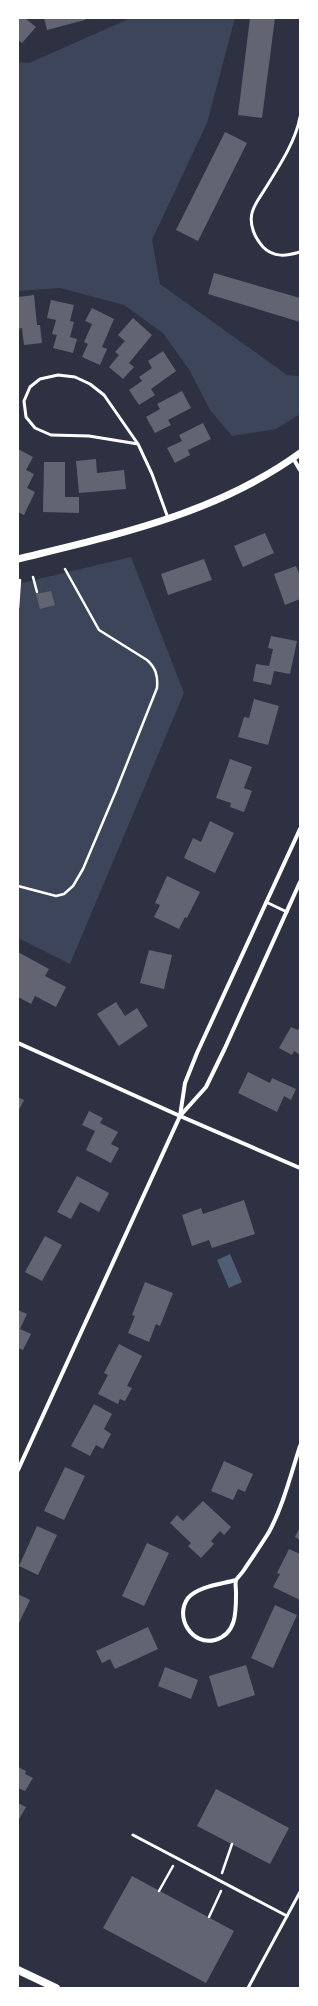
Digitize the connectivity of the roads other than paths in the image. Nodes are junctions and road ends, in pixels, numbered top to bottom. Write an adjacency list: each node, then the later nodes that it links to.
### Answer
1 (300, 116): 2 (lane)
2 (300, 252)
3 (138, 444): 3 (lane); 7 (lane)
4 (300, 453): 5 (street)
5 (293, 458): 6 (street); 7 (street)
6 (300, 470)
7 (169, 520): 8 (street)
8 (18, 559)
9 (300, 829): 11 (street)
10 (300, 882): 12 (street)
11 (266, 902): 12 (lane); 14 (street)
12 (287, 912): 14 (street)
13 (18, 1042): 14 (street)
14 (180, 1116): 15 (street); 17 (street)
15 (300, 1168)
16 (300, 1446): 18 (street)
17 (18, 1470)
18 (236, 1580): 18 (street)
19 (133, 1835): 21 (lane)
20 (300, 1892): 21 (lane)
21 (287, 1916): 24 (lane)
22 (18, 1970): 23 (main road)
23 (56, 1988)
24 (248, 1988)

